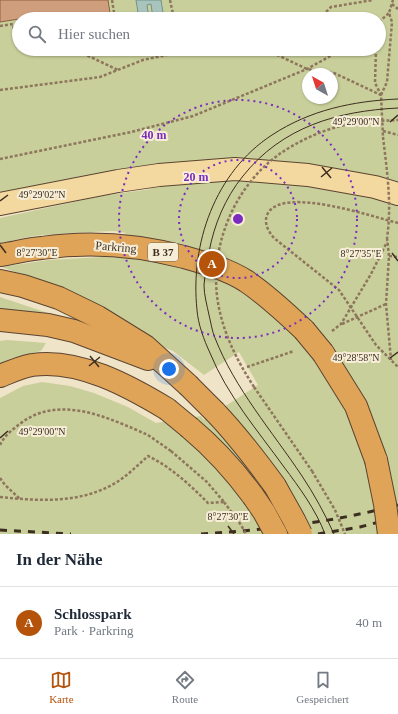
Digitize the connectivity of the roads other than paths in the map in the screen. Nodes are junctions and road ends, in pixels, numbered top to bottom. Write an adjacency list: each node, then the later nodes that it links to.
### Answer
1 (398, 194): 2 (main road)
2 (0, 204)
3 (0, 255): 10 (highway, Parkring / B 37, bridge)
4 (0, 281): 7 (highway)
5 (0, 320): 7 (highway)
6 (0, 376): 8 (highway, bridge)
7 (180, 378): 9 (highway, bridge)
8 (276, 534)
9 (301, 534)
10 (389, 534)

